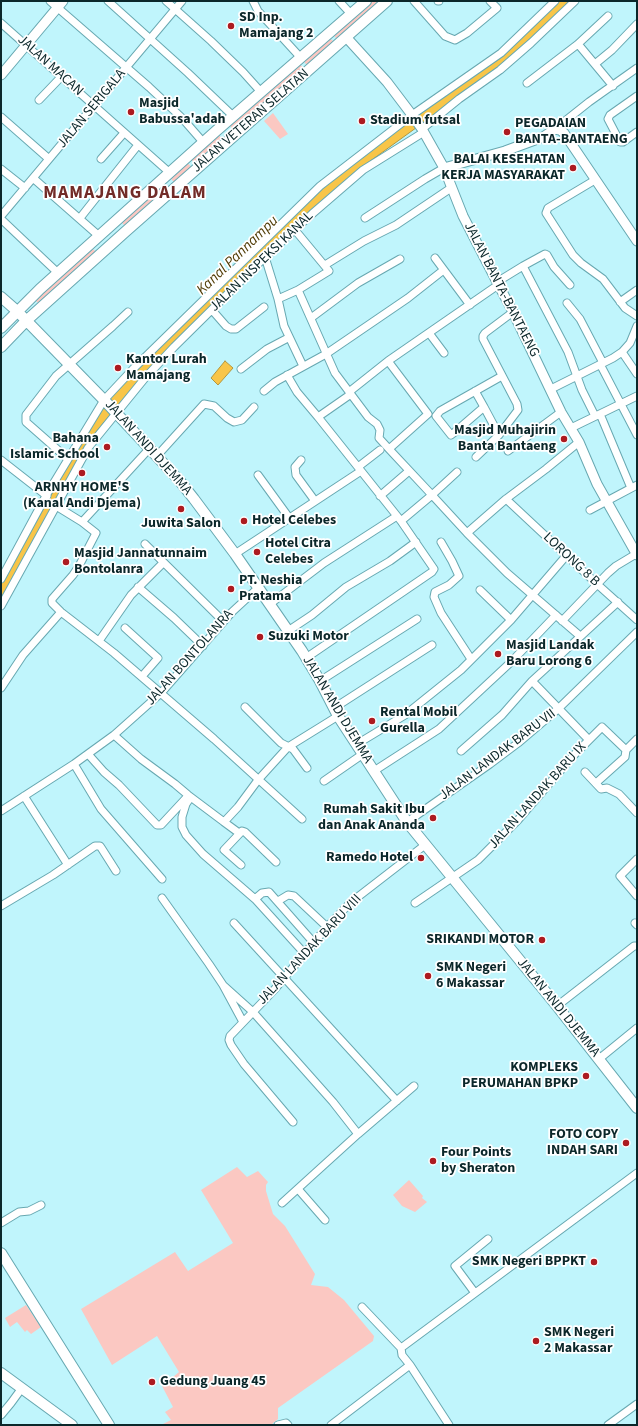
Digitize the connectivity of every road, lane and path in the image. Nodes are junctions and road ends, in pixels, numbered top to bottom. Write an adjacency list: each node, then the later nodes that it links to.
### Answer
1 (50, 1): 13 (street)
2 (108, 1): 20 (street)
3 (166, 1): 14 (street)
4 (182, 1): 14 (street, JALAN SERIGALA)
5 (253, 1): 23 (street)
6 (339, 1): 15 (street)
7 (366, 1): 15 (main road, JALAN VETERAN SELATAN)
8 (387, 1): 19 (main road, JALAN VETERAN SELATAN)
9 (414, 1): 10 (street)
10 (490, 1)
11 (555, 1): 36 (street)
12 (575, 1): 39 (street, JALAN INSPEKSI KANAL)
13 (60, 4): 22 (street); 25 (street)
14 (176, 8): 20 (street, JALAN SERIGALA); 31 (street)
15 (351, 14): 23 (main road, JALAN VETERAN SELATAN)
16 (608, 16): 21 (street)
17 (637, 24): 24 (street)
18 (2, 26): 22 (street, JALAN MACAN)
19 (346, 37): 36 (street, JALAN BANTA-BANTAENG); 43 (main road, JALAN VETERAN SELATAN)
20 (151, 38): 25 (street, JALAN SERIGALA); 35 (street)
21 (578, 44): 24 (street); 29 (street)
22 (27, 45): 27 (street); 28 (street, JALAN MACAN)
23 (301, 58): 31 (main road, JALAN VETERAN SELATAN)
24 (595, 64): 30 (street)
25 (126, 68): 34 (street, JALAN SERIGALA); 44 (street)
26 (637, 68): 30 (street)
27 (1, 75)
28 (62, 76): 33 (street); 34 (street, JALAN MACAN)
29 (528, 82)
30 (613, 86): 40 (street)
31 (260, 92): 35 (main road, JALAN VETERAN SELATAN)
32 (637, 96): 41 (street)
33 (40, 100)
34 (94, 106): 42 (street, JALAN MACAN); 46 (street, JALAN SERIGALA)
35 (233, 116): 38 (main road, JALAN VETERAN SELATAN)
36 (412, 116): 39 (street, JALAN BANTA-BANTAENG); 109 (street)
37 (1, 117): 46 (street)
38 (221, 127): 43 (main road); 44 (main road, JALAN VETERAN SELATAN)
39 (422, 129): 48 (street, JALAN BANTA-BANTAENG); 59 (street, JALAN INSPEKSI KANAL)
40 (556, 129): 48 (street); 52 (street)
41 (637, 132)
42 (124, 133): 45 (street, JALAN MACAN); 47 (street)
43 (231, 138): 60 (main road, JALAN VETERAN SELATAN)
44 (203, 142): 50 (main road, JALAN VETERAN SELATAN)
45 (138, 145): 50 (street, JALAN MACAN); 56 (street)
46 (49, 159): 51 (street, JALAN SERIGALA)
47 (101, 159)
48 (444, 168): 54 (street, JALAN BANTA-BANTAENG); 57 (street)
49 (1, 169): 53 (street)
50 (170, 173): 58 (main road, JALAN VETERAN SELATAN)
51 (33, 178): 53 (street, JALAN SERIGALA); 56 (street)
52 (595, 180): 62 (street); 76 (street)
53 (25, 188): 55 (street, JALAN SERIGALA)
54 (452, 188): 66 (street); 70 (street, JALAN BANTA-BANTAENG)
55 (1, 218): 69 (street)
56 (80, 218): 61 (street)
57 (365, 218)
58 (116, 221): 60 (main road); 61 (main road, JALAN VETERAN SELATAN)
59 (294, 230): 63 (street, JALAN INSPEKSI KANAL); 66 (street)
60 (125, 232): 86 (main road, JALAN VETERAN SELATAN)
61 (99, 236): 69 (main road, JALAN VETERAN SELATAN)
62 (637, 241)
63 (265, 257): 75 (street); 80 (street, JALAN INSPEKSI KANAL)
64 (435, 258): 68 (street)
65 (400, 259): 85 (street)
66 (325, 265): 72 (street)
67 (523, 266): 70 (street); 71 (street); 101 (street)
68 (442, 271): 78 (street); 94 (street)
69 (58, 273): 81 (main road, JALAN VETERAN SELATAN)
70 (498, 284): 78 (street); 83 (street, JALAN BANTA-BANTAENG)
71 (570, 285)
72 (298, 290): 75 (street); 85 (street)
73 (637, 290): 76 (street)
74 (1, 297): 81 (main road)
75 (278, 299): 90 (street)
76 (620, 302): 84 (street)
77 (567, 303): 96 (street)
78 (470, 304): 89 (street)
79 (264, 307): 80 (street)
80 (212, 310): 113 (street, JALAN INSPEKSI KANAL)
81 (17, 311): 86 (main road); 88 (main road, JALAN VETERAN SELATAN)
82 (128, 312): 97 (street)
83 (513, 312): 103 (street); 104 (street, JALAN BANTA-BANTAENG)
84 (637, 316)
85 (311, 318): 94 (street)
86 (26, 321): 91 (main road, JALAN VETERAN SELATAN); 97 (main road, JALAN ANDI DJEMMA)
87 (637, 326): 92 (street)
88 (1, 328)
89 (429, 333): 93 (street); 95 (street)
90 (288, 338): 98 (street); 99 (street)
91 (1, 347)
92 (622, 352): 96 (street); 100 (street)
93 (444, 353)
94 (326, 354): 98 (street); 107 (street)
95 (388, 361): 107 (street); 122 (street)
96 (602, 363): 101 (street); 110 (street)
97 (69, 365): 109 (main road, JALAN ANDI DJEMMA); 127 (street)
98 (303, 366): 102 (street)
99 (241, 368)
100 (637, 374)
101 (577, 375): 104 (street); 115 (street)
102 (286, 376): 106 (street); 116 (street)
103 (502, 376): 105 (street); 118 (street)
104 (551, 389): 114 (street, JALAN BANTA-BANTAENG)
105 (475, 391): 112 (street); 112 (street)
106 (264, 392)
107 (350, 393): 116 (street); 122 (street)
108 (637, 396): 110 (street)
109 (105, 401): 113 (main road, JALAN ANDI DJEMMA); 127 (street)
110 (620, 404): 115 (street); 119 (street)
111 (254, 407): 125 (street)
112 (484, 407): 118 (street)
113 (116, 412): 121 (main road, JALAN ANDI DJEMMA); 141 (street, JALAN INSPEKSI KANAL)
114 (561, 412): 117 (street, JALAN BANTA-BANTAENG); 124 (street)
115 (598, 415): 117 (street); 134 (street)
116 (318, 417): 130 (street)
117 (571, 428): 120 (street, JALAN BANTA-BANTAENG)
118 (500, 435): 126 (street)
119 (637, 435)
120 (579, 442): 138 (street); 140 (street, JALAN BANTA-BANTAENG)
121 (149, 449): 125 (main road, JALAN ANDI DJEMMA); 145 (street)
122 (389, 449): 131 (street)
123 (380, 450): 130 (street)
124 (508, 452)
125 (156, 457): 150 (main road, JALAN ANDI DJEMMA)
126 (476, 458)
127 (68, 459): 136 (street)
128 (1, 460): 136 (street)
129 (301, 460): 139 (street)
130 (359, 469): 137 (street); 139 (street)
131 (409, 471): 135 (street); 137 (street)
132 (457, 472): 135 (street)
133 (258, 475): 143 (street)
134 (634, 487): 140 (street)
135 (432, 494): 144 (street); 146 (street)
136 (46, 496): 154 (street)
137 (380, 496): 144 (street)
138 (506, 499): 146 (street); 152 (street, LORONG 8 B)
139 (315, 501): 143 (street)
140 (607, 501): 142 (street); 151 (street, JALAN BANTA-BANTAENG)
141 (56, 506): 145 (street); 162 (street, JALAN INSPEKSI KANAL)
142 (590, 510)
143 (290, 519): 150 (street)
144 (399, 519): 147 (street); 161 (street)
145 (82, 522): 163 (street)
146 (467, 533): 159 (street)
147 (416, 542): 171 (street); 177 (street)
148 (441, 542): 178 (street)
149 (145, 544): 153 (street)
150 (235, 554): 157 (main road, JALAN ANDI DJEMMA)
151 (636, 555): 155 (street)
152 (566, 556): 155 (street, LORONG 8 B); 159 (street)
153 (163, 562): 156 (street); 168 (street)
154 (1, 579)
155 (597, 584): 160 (street, LORONG 8 B); 169 (street)
156 (138, 587): 174 (street); 176 (street)
157 (258, 588): 161 (main road, JALAN ANDI DJEMMA); 168 (street, JALAN BONTOLANRA)
158 (480, 590): 166 (street)
159 (532, 595): 164 (street); 166 (street)
160 (618, 602): 167 (street, LORONG 8 B); 173 (street)
161 (270, 604): 171 (main road, JALAN ANDI DJEMMA)
162 (1, 606)
163 (61, 612): 174 (street); 182 (street)
164 (556, 615): 169 (street); 198 (street)
165 (417, 619): 180 (street)
166 (511, 620): 178 (street)
167 (637, 620)
168 (223, 621): 176 (street, JALAN BONTOLANRA)
169 (562, 621): 173 (street)
170 (125, 628): 179 (street)
171 (288, 631): 177 (main road, JALAN ANDI DJEMMA)
172 (637, 632): 185 (street, JALAN LANDAK BARU VII)
173 (580, 636): 181 (street)
174 (101, 640): 179 (street); 183 (street)
175 (432, 645): 186 (street)
176 (203, 646): 183 (street, JALAN BONTOLANRA)
177 (306, 658): 180 (main road, JALAN ANDI DJEMMA)
178 (471, 659): 190 (street)
179 (144, 674): 183 (street)
180 (320, 681): 186 (main road, JALAN ANDI DJEMMA)
181 (532, 682): 185 (street, JALAN LANDAK BARU IX); 193 (street)
182 (1, 688)
183 (162, 692): 187 (street, JALAN BONTOLANRA); 200 (street)
184 (245, 707): 191 (street)
185 (559, 708): 189 (street, JALAN LANDAK BARU IX); 209 (street, JALAN LANDAK BARU VII)
186 (336, 712): 190 (main road, JALAN ANDI DJEMMA); 191 (street)
187 (114, 736): 194 (street, JALAN BONTOLANRA); 204 (street)
188 (637, 739): 192 (street)
189 (589, 740): 192 (street); 218 (street, JALAN LANDAK BARU IX)
190 (357, 744): 195 (main road, JALAN ANDI DJEMMA)
191 (288, 746): 197 (street); 200 (street)
192 (626, 750): 202 (street)
193 (461, 751)
194 (88, 754): 196 (street, JALAN BONTOLANRA); 204 (street)
195 (363, 754): 198 (main road, JALAN ANDI DJEMMA); 201 (street)
196 (74, 764): 203 (street, JALAN BONTOLANRA); 217 (street)
197 (306, 768)
198 (374, 771): 209 (main road, JALAN ANDI DJEMMA)
199 (585, 772): 202 (street)
200 (258, 780): 207 (street); 208 (street)
201 (324, 781)
202 (596, 783): 206 (street)
203 (24, 796): 205 (street, JALAN BONTOLANRA); 214 (street)
204 (189, 797): 208 (street); 221 (street)
205 (1, 811)
206 (637, 813)
207 (302, 820)
208 (224, 822): 210 (street)
209 (407, 822): 211 (main road, JALAN ANDI DJEMMA)
210 (239, 833): 213 (street); 215 (street)
211 (425, 845): 218 (main road, JALAN ANDI DJEMMA); 226 (street, JALAN LANDAK BARU VIII)
212 (637, 859): 219 (street)
213 (276, 862)
214 (68, 865): 216 (street); 224 (street)
215 (241, 865)
216 (116, 871)
217 (162, 878)
218 (453, 878): 223 (street, JALAN LANDAK BARU IX); 232 (main road, JALAN ANDI DJEMMA)
219 (637, 896)
220 (162, 898): 231 (street)
221 (255, 900): 222 (street); 229 (street)
222 (278, 901): 226 (street); 227 (street)
223 (415, 903)
224 (1, 906)
225 (234, 922): 230 (street)
226 (327, 927): 227 (street, JALAN LANDAK BARU VIII)
227 (314, 942): 229 (street, JALAN LANDAK BARU VIII)
228 (636, 945): 232 (street)
229 (305, 954): 230 (street, JALAN LANDAK BARU VIII)
230 (285, 977): 233 (street, JALAN LANDAK BARU VIII); 238 (street)
231 (223, 985): 233 (street); 234 (street)
232 (558, 1006): 236 (main road, JALAN ANDI DJEMMA)
233 (253, 1012): 234 (street, JALAN LANDAK BARU VIII); 241 (street)
234 (243, 1022): 240 (street, JALAN LANDAK BARU VIII)
235 (637, 1028): 236 (street)
236 (599, 1059): 239 (main road, JALAN ANDI DJEMMA)
237 (414, 1086): 238 (street)
238 (397, 1101): 241 (street)
239 (636, 1105)
240 (293, 1122)
241 (358, 1134): 243 (street)
242 (637, 1173): 250 (street)
243 (298, 1189): 244 (street); 246 (street)
244 (282, 1204)
245 (41, 1205): 247 (street)
246 (325, 1220)
247 (1, 1223)
248 (488, 1239): 250 (street)
249 (1, 1253): 259 (main road)
250 (475, 1293): 252 (street)
251 (362, 1307): 252 (street)
252 (401, 1348): 253 (street)
253 (410, 1365): 262 (street); 263 (street)
254 (1, 1373): 255 (main road)
255 (22, 1388): 257 (street); 258 (main road)
256 (637, 1404): 264 (street)
257 (1, 1415)
258 (72, 1425)
259 (109, 1425)
260 (278, 1425): 261 (street)
261 (288, 1425)
262 (332, 1425)
263 (449, 1425)
264 (608, 1425)

